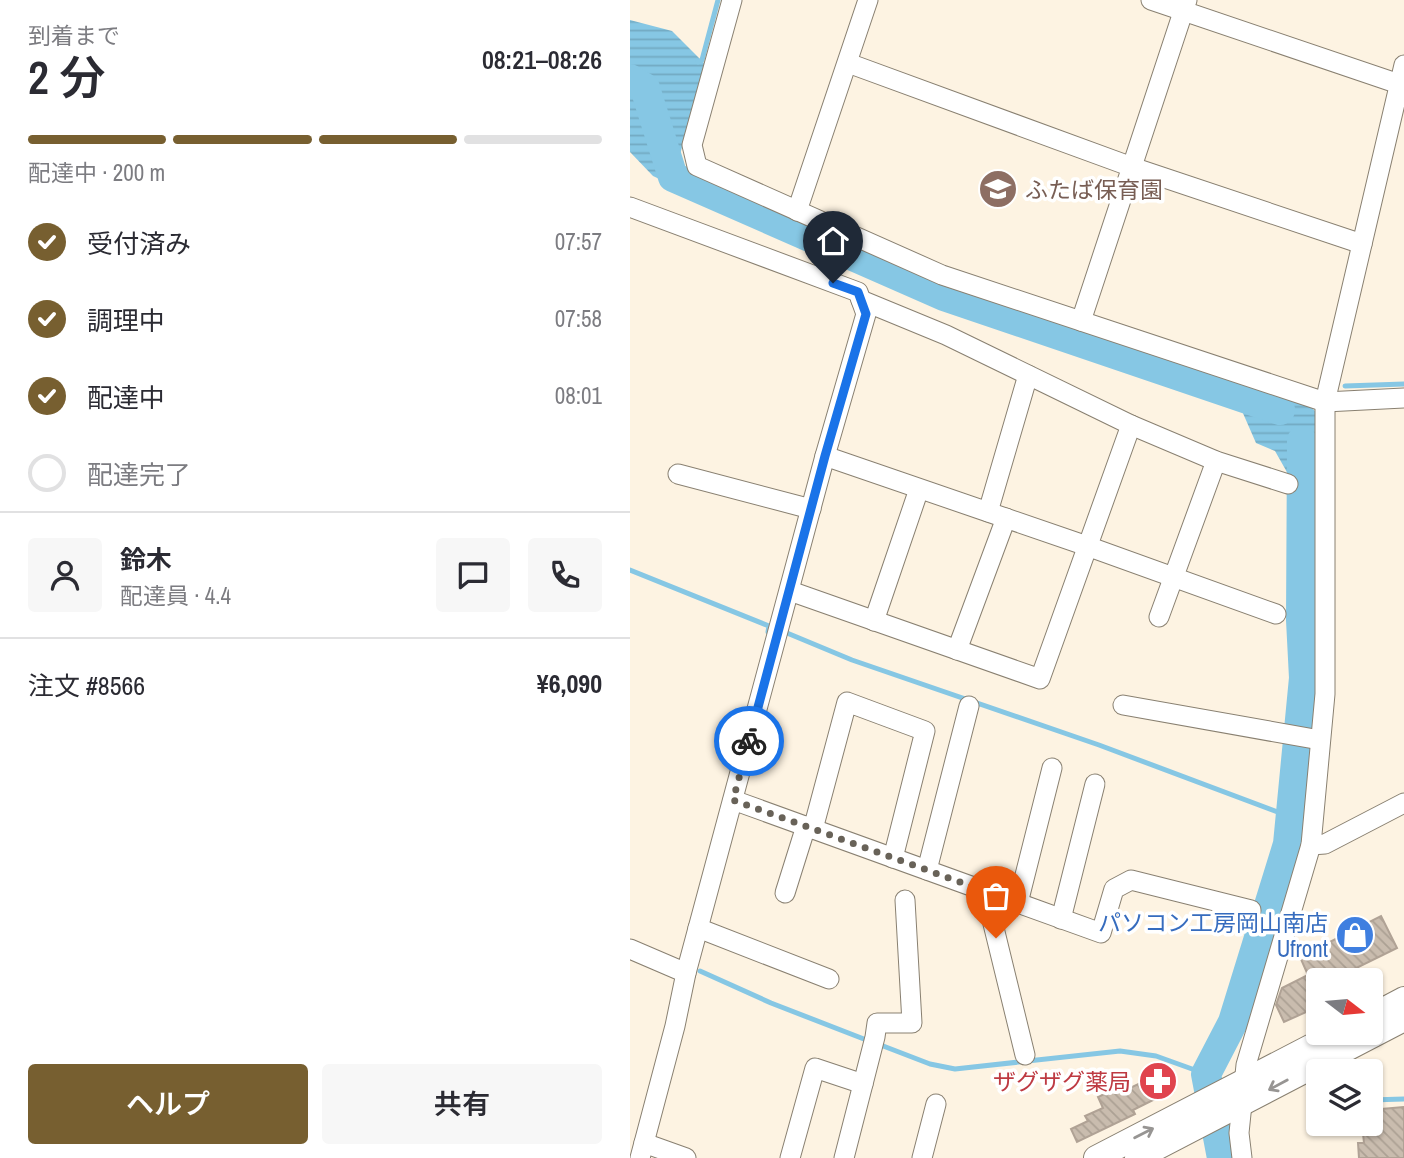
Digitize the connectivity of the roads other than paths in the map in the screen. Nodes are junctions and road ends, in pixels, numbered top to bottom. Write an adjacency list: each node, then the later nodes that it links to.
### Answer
1 (732, 0): 9 (street)
2 (868, 0): 5 (street)
3 (1151, 0): 4 (street)
4 (1185, 5): 6 (street); 7 (street)
5 (848, 63): 7 (street); 9 (street)
6 (1402, 75): 10 (street)
7 (1132, 167): 10 (street); 12 (street)
8 (630, 207): 11 (street)
9 (797, 211): 12 (street)
10 (1362, 244): 15 (street)
11 (861, 300): 13 (street); 17 (street)
12 (1082, 321): 15 (street)
13 (1028, 375): 16 (street); 23 (street)
14 (1404, 398): 15 (street)
15 (1325, 402): 33 (street)
16 (1131, 425): 18 (street); 24 (street)
17 (825, 456): 21 (street); 22 (street)
18 (1216, 461): 20 (street); 25 (street)
19 (678, 474): 22 (street)
20 (1288, 484)
21 (919, 489): 23 (street); 29 (street)
22 (811, 509): 26 (street)
23 (997, 515): 24 (street); 30 (street)
24 (1087, 546): 25 (street); 30 (street)
25 (1174, 577): 27 (street); 28 (street)
26 (790, 591): 29 (street); 36 (street)
27 (1276, 614)
28 (1160, 617)
29 (874, 621): 30 (street)
30 (957, 650)
31 (969, 705): 41 (street)
32 (1123, 705): 33 (street)
33 (1315, 739): 39 (street)
34 (1052, 768): 45 (street)
35 (1095, 784): 47 (street)
36 (733, 800): 38 (street); 48 (street)
37 (1404, 803): 39 (street)
38 (809, 828): 40 (street); 40 (street); 43 (street)
39 (1311, 845): 58 (street)
40 (892, 858): 41 (street)
41 (927, 870): 42 (street)
42 (985, 891): 45 (street); 56 (street)
43 (785, 893)
44 (905, 900): 57 (street)
45 (1018, 903): 47 (street)
46 (1251, 910): 47 (street)
47 (1060, 919)
48 (698, 928): 50 (street); 51 (street)
49 (630, 949): 50 (street)
50 (685, 973): 61 (street)
51 (829, 979)
52 (1404, 999): 53 (street)
53 (1383, 1010)
54 (1404, 1019): 58 (street, one-way to 58)
55 (1318, 1045): 58 (street)
56 (1025, 1055)
57 (863, 1084): 63 (street); 64 (street)
58 (1232, 1098): 60 (street); 68 (street)
59 (936, 1104): 65 (street)
60 (1195, 1118): 66 (street, one-way to 60); 67 (street)
61 (642, 1151): 62 (street)
62 (686, 1158)
63 (790, 1158)
64 (844, 1158)
65 (922, 1158)
66 (1096, 1158)
67 (1137, 1158)
68 (1242, 1158)

